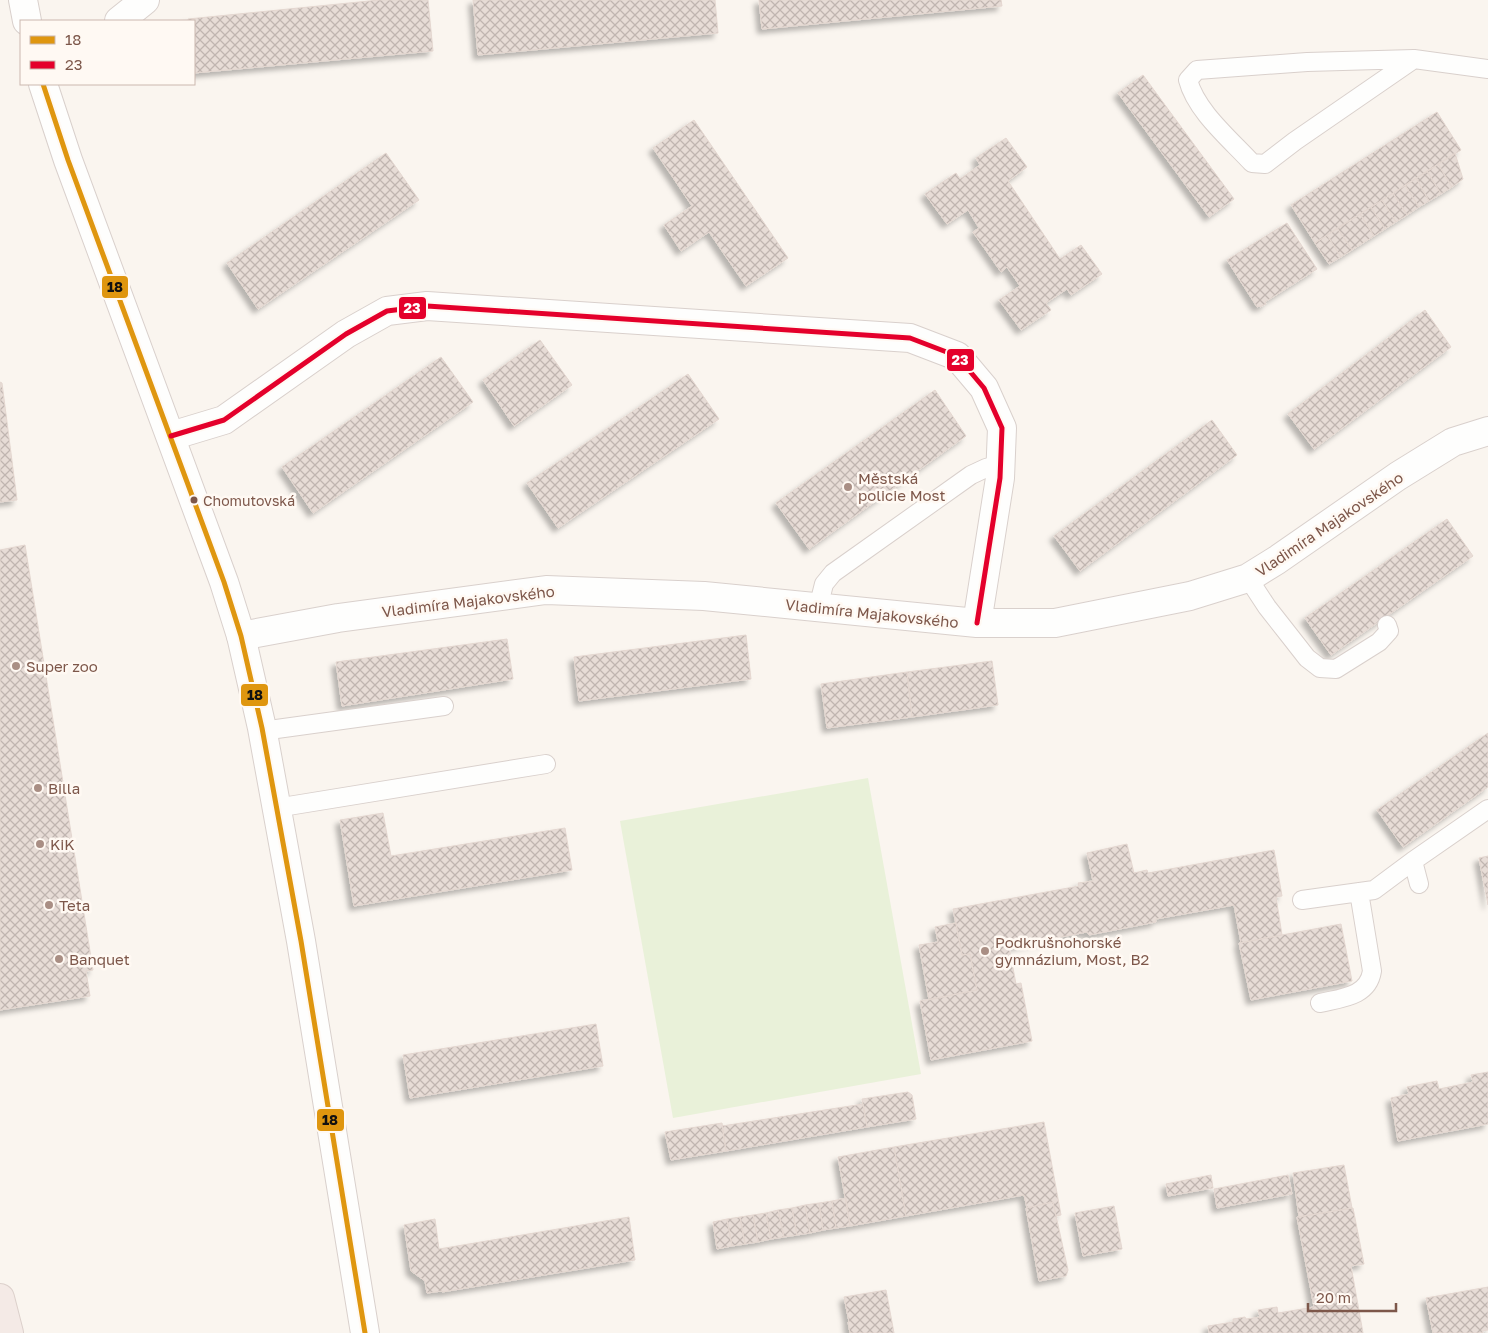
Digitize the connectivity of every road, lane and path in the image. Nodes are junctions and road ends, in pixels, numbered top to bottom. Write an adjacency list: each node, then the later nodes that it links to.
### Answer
1 (23, 0): 3 (street)
2 (145, 0): 4 (street)
3 (27, 20)
4 (119, 20)
5 (1414, 59): 5 (lane); 6 (lane)
6 (1488, 69)
7 (43, 85): 9 (street)
8 (1488, 430): 11 (street, Vladimíra Majakovského)
9 (171, 436): 10 (street); 15 (street)
10 (1000, 464): 12 (lane); 13 (street)
11 (1248, 578): 13 (street, Vladimíra Majakovského); 14 (lane)
12 (818, 608): 13 (street, Vladimíra Majakovského); 15 (street, Vladimíra Majakovského)
13 (976, 623)
14 (1387, 625)
15 (240, 636): 17 (street)
16 (444, 706): 17 (lane)
17 (262, 731): 19 (street)
18 (546, 764): 19 (lane)
19 (276, 808): 28 (street)
20 (1488, 809): 21 (lane)
21 (1413, 861): 22 (lane); 23 (lane)
22 (1419, 884)
23 (1359, 892): 24 (lane); 25 (lane)
24 (1302, 900)
25 (1320, 1003)
26 (0, 1298): 27 (highway)
27 (9, 1333)
28 (365, 1333)

